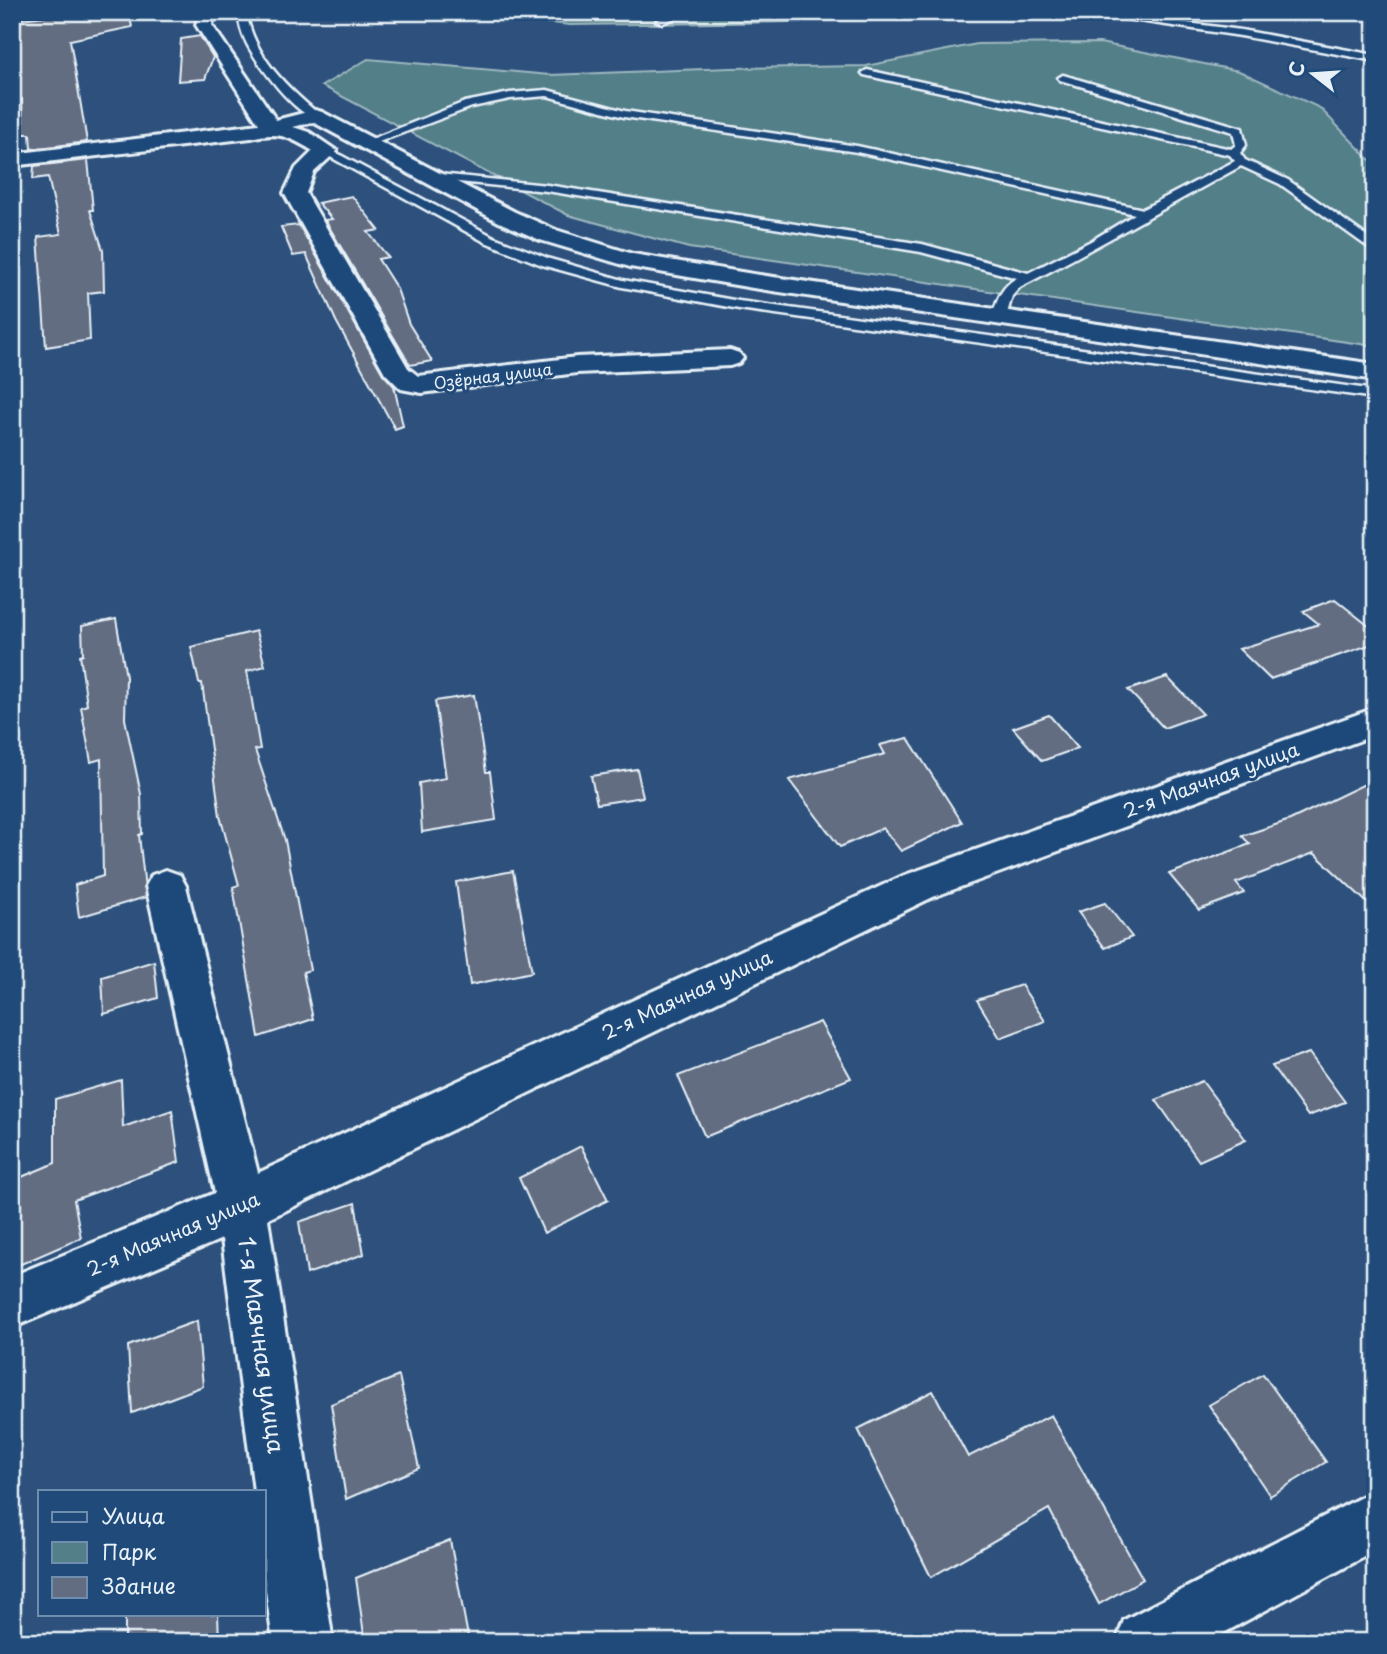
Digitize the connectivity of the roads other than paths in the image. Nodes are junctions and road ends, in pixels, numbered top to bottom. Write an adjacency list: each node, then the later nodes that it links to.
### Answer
1 (207, 12): 11 (street)
2 (242, 12): 10 (lane)
3 (684, 12): 6 (lane)
4 (1082, 12): 5 (lane)
5 (1090, 12): 7 (lane)
6 (660, 21)
7 (1375, 58)
8 (867, 73): 14 (lane)
9 (1063, 78): 14 (lane)
10 (315, 117): 11 (street); 12 (street)
11 (271, 128): 13 (street); 15 (street)
12 (364, 144): 16 (street); 17 (lane)
13 (327, 151): 21 (street, Озёрная улица); 23 (lane)
14 (1238, 157): 17 (lane); 18 (lane)
15 (12, 160)
16 (429, 176): 19 (lane); 20 (street)
17 (1145, 214): 19 (lane)
18 (1375, 247)
19 (1029, 276): 20 (lane)
20 (999, 317): 22 (street)
21 (730, 358)
22 (1375, 372)
23 (1375, 394)
24 (1375, 721): 26 (street, 2-я Маячная улица)
25 (166, 887): 26 (street, 1-я Маячная улица)
26 (242, 1206): 27 (street, 2-я Маячная улица); 29 (street, 1-я Маячная улица)
27 (12, 1302)
28 (1375, 1519): 30 (street)
29 (303, 1642)
30 (1146, 1642)

